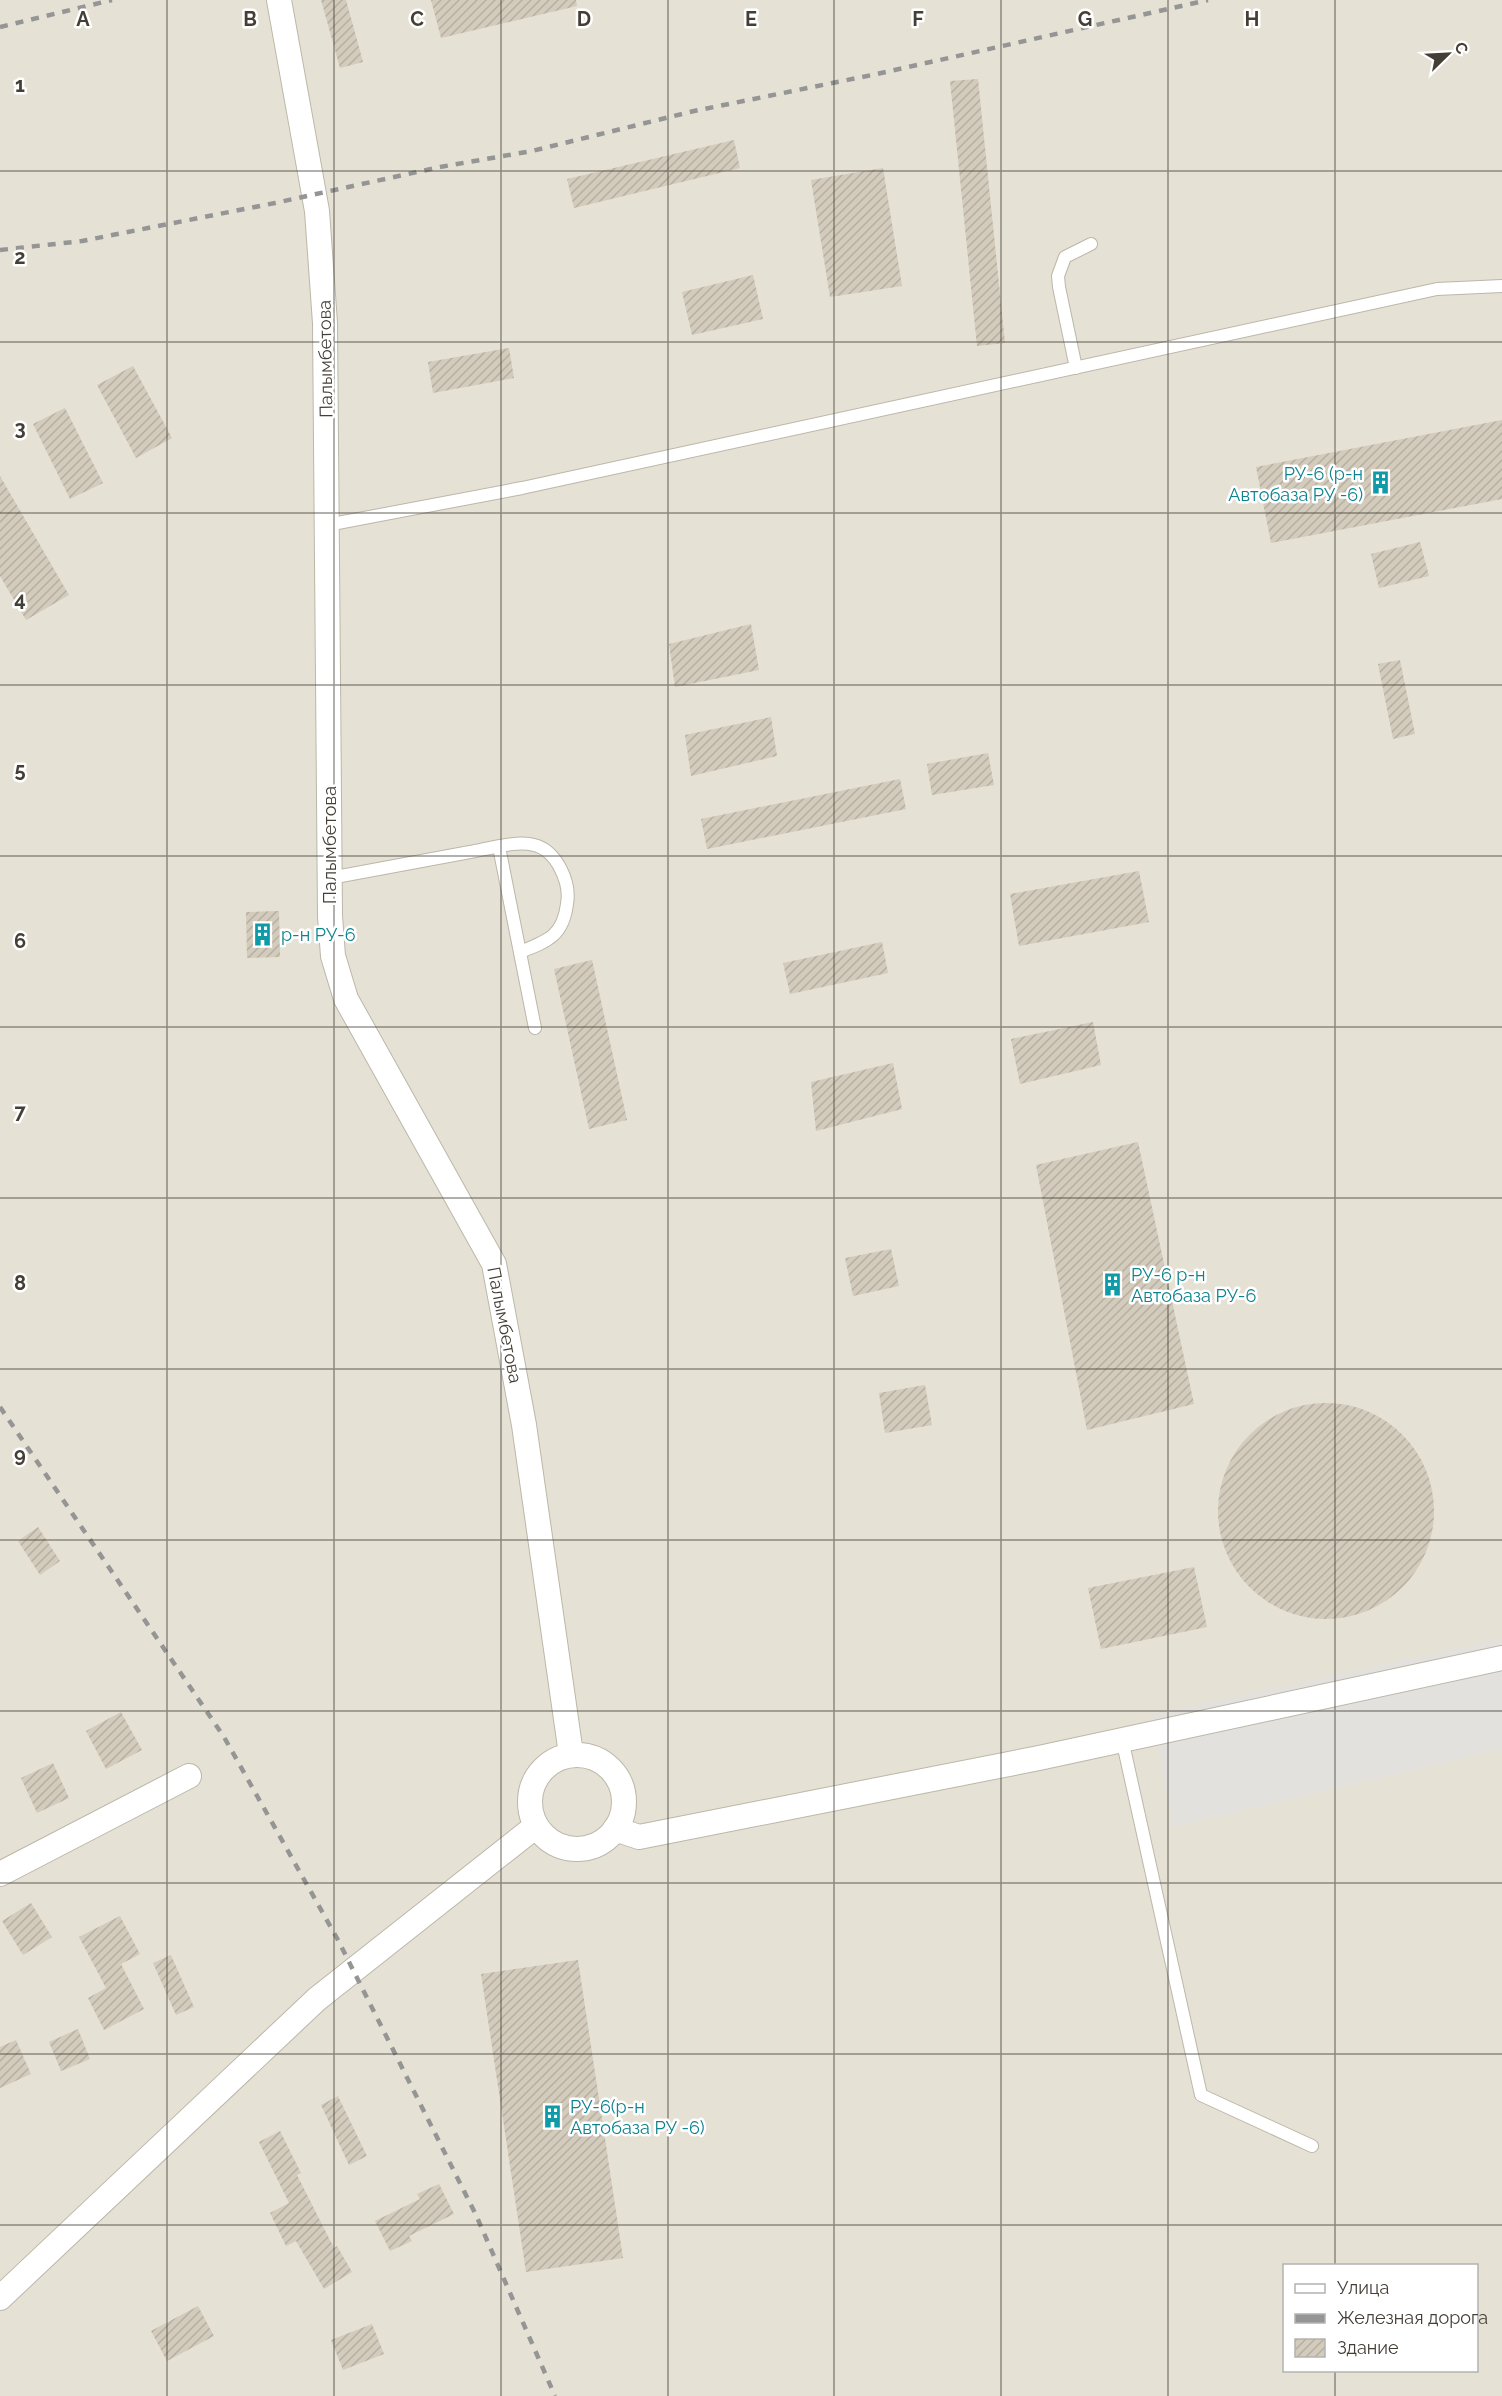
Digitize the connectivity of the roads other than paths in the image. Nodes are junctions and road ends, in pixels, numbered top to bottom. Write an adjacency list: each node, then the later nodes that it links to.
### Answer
1 (279, 0): 5 (street, Палымбетова)
2 (1091, 244): 4 (lane)
3 (1502, 286): 4 (lane)
4 (1076, 368): 5 (lane)
5 (327, 525): 7 (street, Палымбетова)
6 (499, 847): 7 (lane); 8 (lane); 8 (lane)
7 (330, 878): 12 (street, Палымбетова)
8 (520, 952): 9 (lane)
9 (535, 1028)
10 (1502, 1658): 11 (street)
11 (1122, 1739): 15 (street); 17 (lane)
12 (571, 1755): 14 (street); 15 (street)
13 (189, 1776): 16 (street)
14 (536, 1826): 15 (street); 18 (street)
15 (615, 1830)
16 (0, 1874)
17 (1312, 2146)
18 (0, 2298)

